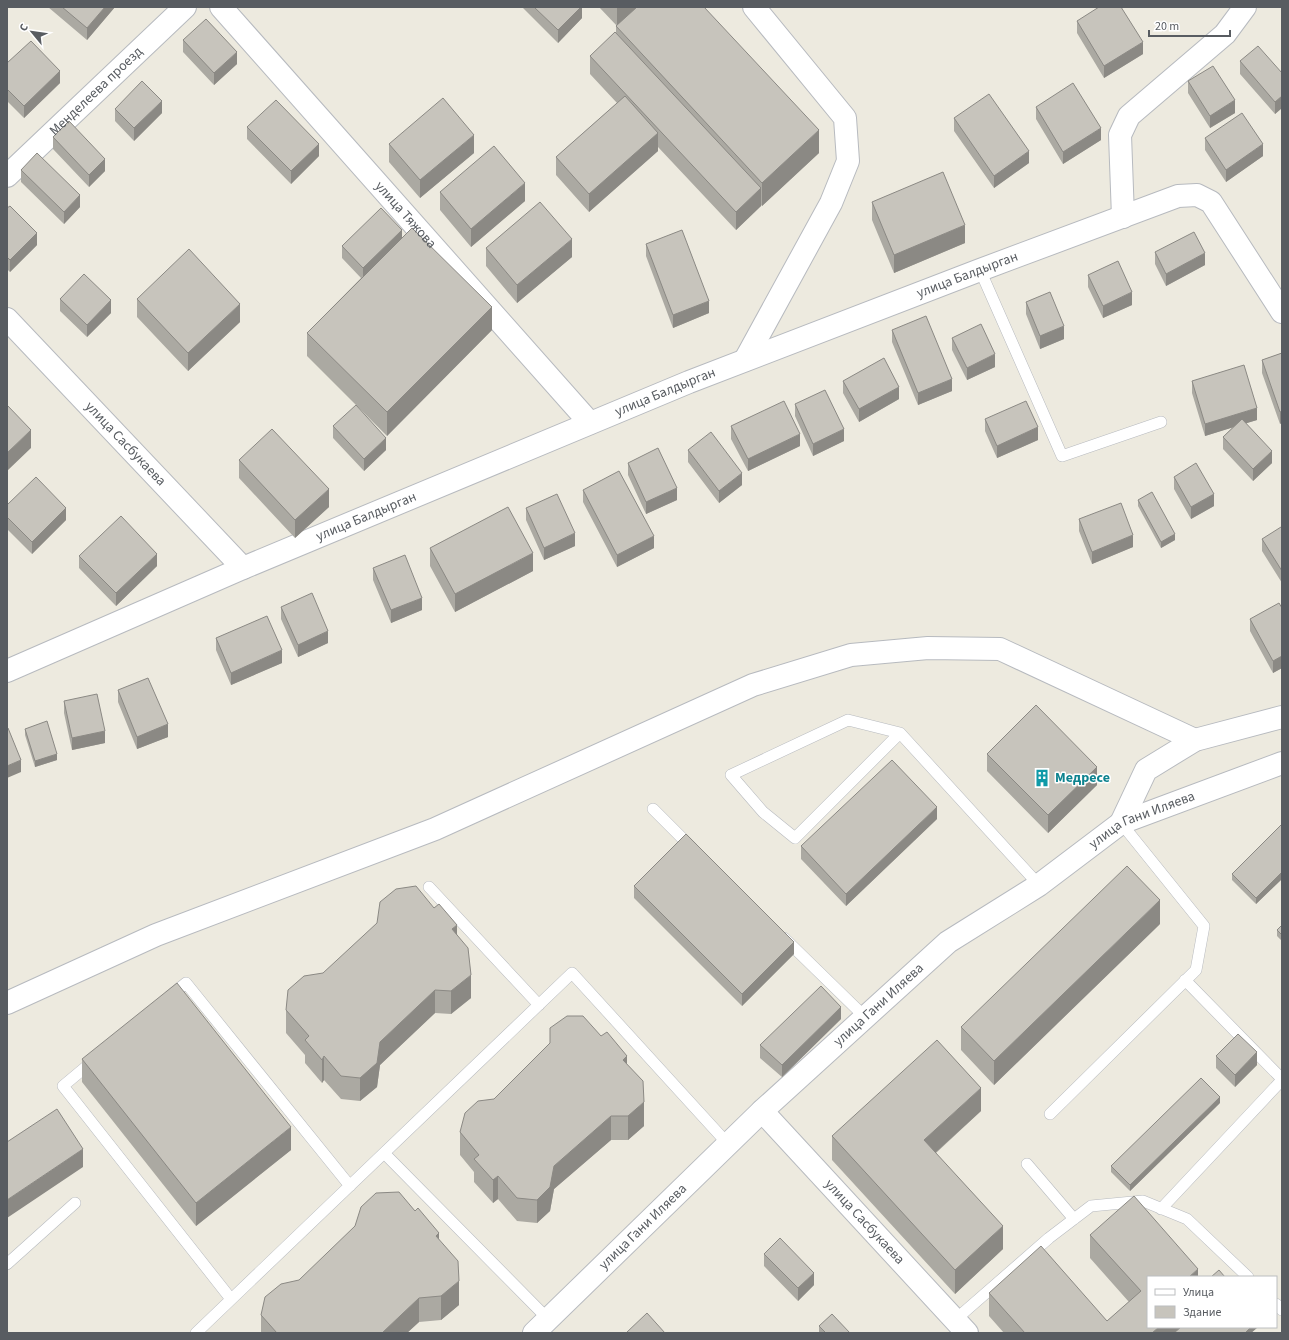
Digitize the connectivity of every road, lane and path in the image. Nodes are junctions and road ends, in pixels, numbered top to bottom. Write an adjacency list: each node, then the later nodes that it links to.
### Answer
1 (185, 7): 5 (street, Менделеева проезд)
2 (221, 7): 12 (street, улица Тяжова)
3 (754, 7): 10 (street)
4 (1245, 7): 6 (street)
5 (7, 176)
6 (1123, 216): 7 (street, улица Балдырган); 8 (street, улица Балдырган)
7 (980, 270): 10 (street, улица Балдырган); 11 (lane)
8 (1282, 312)
9 (7, 319): 13 (street, улица Сасбукаева)
10 (745, 360): 12 (street, улица Балдырган)
11 (1161, 422)
12 (590, 423): 13 (street, улица Балдырган)
13 (243, 568): 14 (street, улица Балдырган)
14 (7, 671)
15 (1282, 717): 17 (street)
16 (900, 733): 16 (lane); 22 (lane)
17 (1205, 738): 20 (street); 27 (street)
18 (1282, 763): 20 (street, улица Гани Иляева)
19 (653, 810): 21 (lane)
20 (1121, 822): 22 (street, улица Гани Иляева); 25 (lane)
21 (698, 853)
22 (1039, 885): 29 (street, улица Гани Иляева)
23 (429, 888): 28 (lane)
24 (776, 930): 29 (lane)
25 (1185, 980): 31 (lane); 33 (lane)
26 (163, 1002): 37 (lane)
27 (7, 1003)
28 (539, 1004): 34 (lane); 35 (lane)
29 (865, 1017): 32 (street, улица Гани Иляева)
30 (104, 1052): 43 (lane)
31 (1282, 1080): 39 (lane)
32 (762, 1111): 34 (street, улица Гани Иляева); 45 (street, улица Сасбукаева)
33 (1050, 1114)
34 (728, 1144): 44 (street, улица Гани Иляева)
35 (384, 1153): 37 (lane); 44 (lane)
36 (1027, 1164): 40 (lane)
37 (350, 1186): 43 (lane)
38 (75, 1203): 41 (lane)
39 (1162, 1209): 40 (lane); 42 (lane)
40 (1074, 1219): 45 (lane)
41 (7, 1264)
42 (1247, 1276)
43 (232, 1299): 46 (lane)
44 (541, 1326)
45 (961, 1327)
46 (196, 1333)

